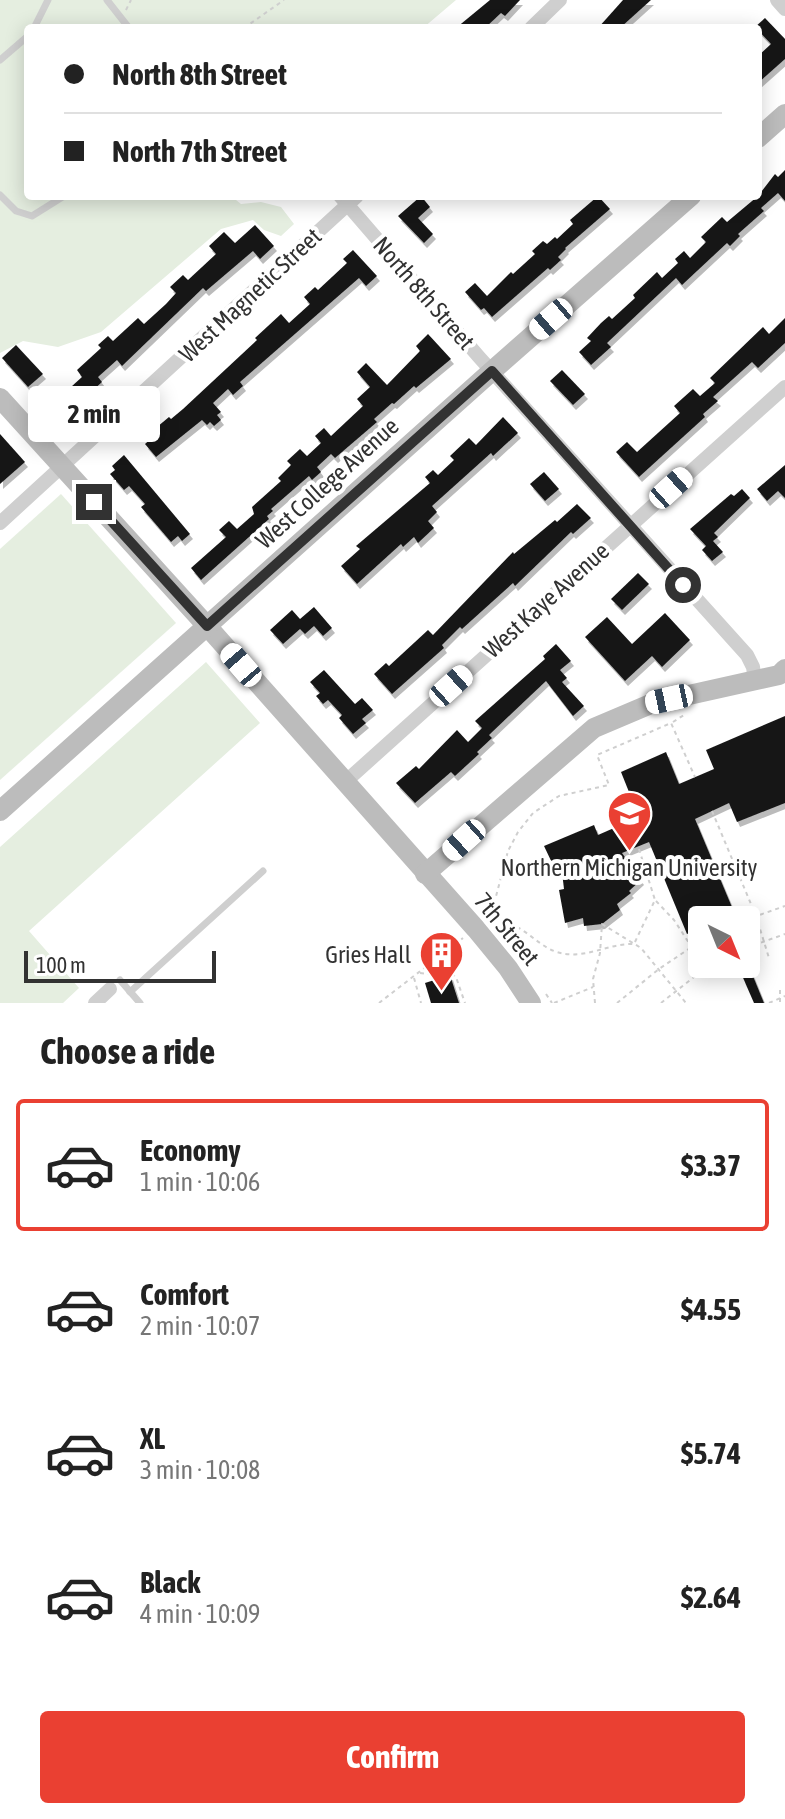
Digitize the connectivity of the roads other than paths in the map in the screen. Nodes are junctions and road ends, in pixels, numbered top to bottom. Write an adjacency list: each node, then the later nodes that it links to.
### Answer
1 (48, 0): 6 (lane)
2 (107, 0): 7 (lane)
3 (560, 0): 8 (street)
4 (777, 0): 5 (street)
5 (785, 9)
6 (36, 24)
7 (126, 24)
8 (535, 24)
9 (24, 39): 10 (lane)
10 (0, 60)
11 (785, 114): 12 (street)
12 (762, 134)
13 (0, 195): 14 (lane)
14 (58, 200)
15 (347, 200): 21 (street, West Magnetic Street)
16 (349, 200): 18 (street, North 8th Street)
17 (686, 200): 18 (street, West College Avenue)
18 (492, 371): 23 (street, North 8th Street); 24 (street, West College Avenue)
19 (785, 387): 23 (street, West Kaye Avenue)
20 (0, 398): 21 (street, 7th Street)
21 (63, 467): 22 (street, West Magnetic Street); 24 (street, 7th Street)
22 (0, 523)
23 (628, 525): 26 (street, North 8th Street); 27 (street, West Kaye Avenue)
24 (207, 626): 27 (street, 7th Street); 28 (street, West College Avenue)
25 (785, 669): 26 (street)
26 (755, 681): 30 (street)
27 (344, 783): 30 (street, 7th Street)
28 (0, 811)
29 (263, 871): 32 (lane)
30 (425, 874): 35 (street, 7th Street)
31 (115, 985): 32 (lane); 33 (street)
32 (130, 992): 34 (lane)
33 (95, 1003)
34 (140, 1003)
35 (531, 1003)

